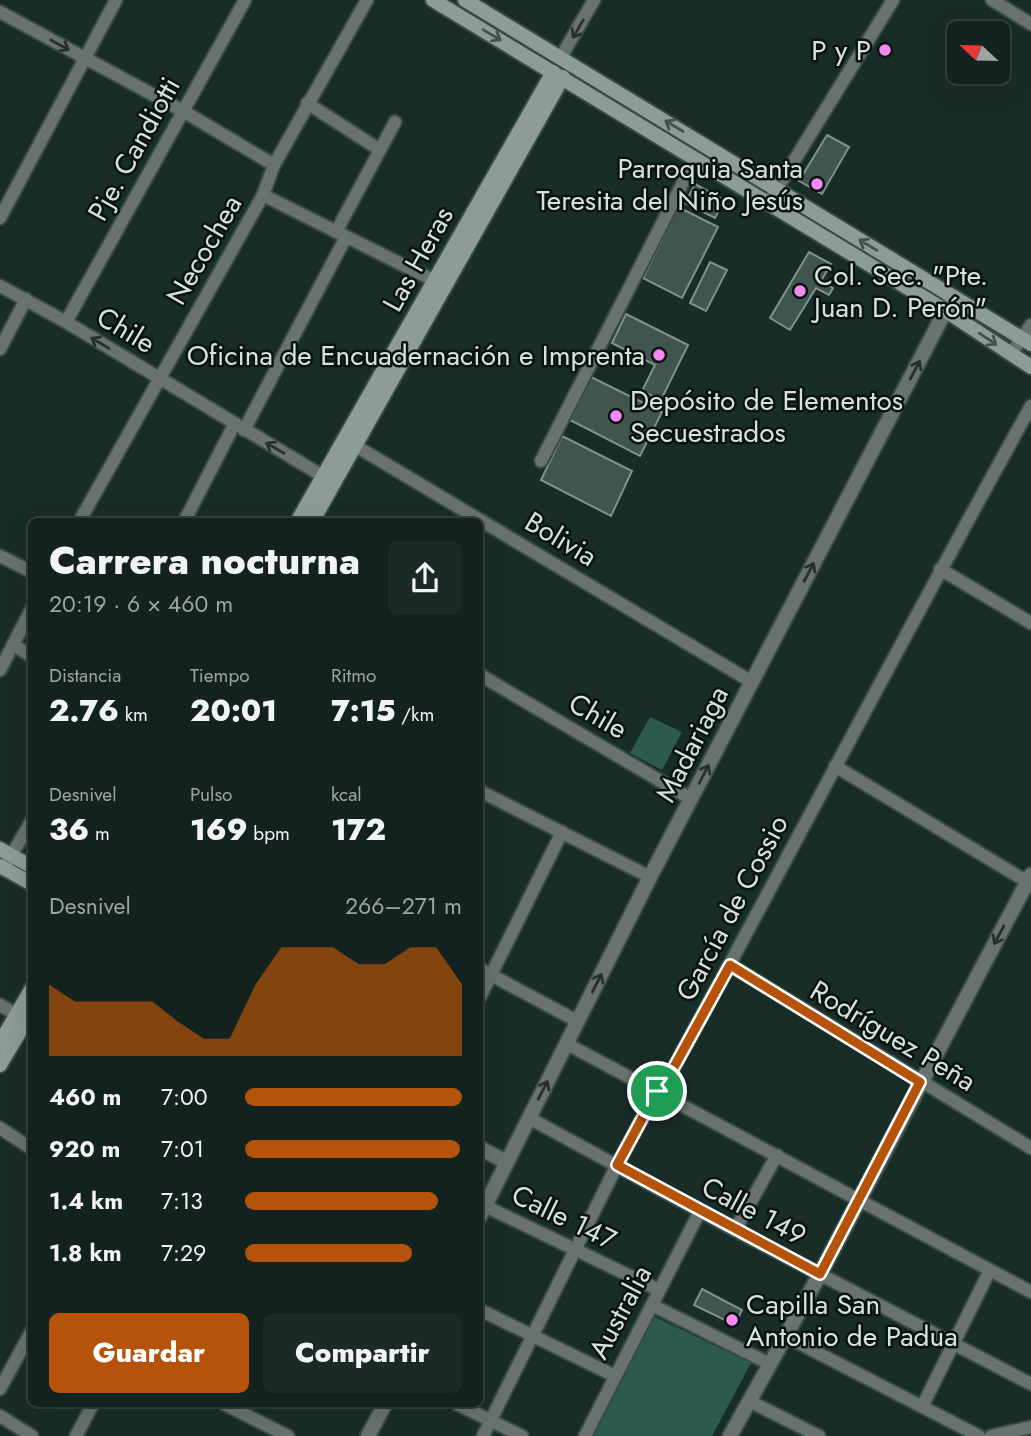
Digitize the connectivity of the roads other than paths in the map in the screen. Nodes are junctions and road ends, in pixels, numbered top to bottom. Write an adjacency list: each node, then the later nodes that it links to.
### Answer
1 (116, 0): 12 (street)
2 (246, 0): 15 (street, Pje. Candiotti)
3 (367, 0): 14 (street, Necochea)
4 (433, 0): 13 (main road, one-way to 13)
5 (465, 0): 11 (main road)
6 (594, 0): 11 (street, one-way to 11)
7 (893, 0): 20 (street)
8 (992, 0): 10 (street)
9 (0, 12): 12 (street, one-way to 12)
10 (1031, 24)
11 (561, 57): 13 (street); 20 (main road, one-way to 11)
12 (84, 59): 15 (street); 23 (street)
13 (558, 74): 18 (main road); 25 (main road, Las Heras)
14 (307, 103): 17 (street); 19 (street, Necochea)
15 (183, 111): 19 (street); 30 (street, Pje. Candiotti)
16 (395, 122): 17 (street)
17 (380, 150): 24 (street)
18 (695, 159): 22 (main road); 40 (street)
19 (274, 165): 21 (street, Necochea)
20 (777, 189): 22 (street); 27 (main road, one-way to 20)
21 (263, 195): 24 (street); 36 (street, Necochea)
22 (768, 203): 29 (main road)
23 (0, 218)
24 (341, 234): 25 (street); 38 (street)
25 (439, 284): 39 (main road, Las Heras)
26 (0, 286): 28 (street, Chile)
27 (953, 296): 29 (street, Madariaga); 32 (main road)
28 (26, 299): 30 (street, Chile); 33 (street)
29 (946, 311): 34 (main road, one-way to 34); 57 (street, Madariaga, one-way to 29)
30 (66, 322): 36 (street, Chile, one-way to 30)
31 (1031, 325): 32 (street)
32 (1027, 342): 34 (street)
33 (0, 349)
34 (1010, 354): 35 (main road)
35 (1031, 367)
36 (159, 379): 38 (street, Chile); 42 (street, Necochea)
37 (1031, 406): 49 (street, García de Cossio)
38 (239, 427): 41 (street, Chile, one-way to 38); 43 (street)
39 (350, 442): 41 (main road, Las Heras); 46 (street, Bolivia)
40 (541, 461)
41 (328, 480): 44 (main road, Las Heras); 45 (main road, Las Heras)
42 (81, 518)
43 (186, 518)
44 (300, 518)
45 (314, 518)
46 (477, 518)
47 (483, 521): 57 (street, Bolivia)
48 (0, 556): 50 (street)
49 (940, 569): 52 (street); 58 (street, García de Cossio)
50 (28, 570)
51 (28, 616): 53 (street)
52 (1031, 623)
53 (13, 644): 54 (street); 55 (street)
54 (28, 654)
55 (0, 670)
56 (483, 677): 60 (street, Chile)
57 (752, 682): 60 (street, Madariaga, one-way to 57)
58 (835, 766): 66 (street); 68 (street, García de Cossio)
59 (483, 792): 62 (street)
60 (691, 799): 65 (street, Madariaga)
61 (28, 826): 63 (street)
62 (562, 832): 65 (street); 69 (street)
63 (4, 860): 64 (main road); 67 (main road)
64 (28, 866)
65 (650, 877): 73 (street, Madariaga, one-way to 65)
66 (1030, 880): 78 (street, one-way to 78)
67 (28, 881)
68 (730, 965): 78 (street, Rodríguez Peña); 79 (street, García de Cossio)
69 (485, 972): 73 (street)
70 (28, 994): 72 (main road)
71 (0, 1005): 72 (street)
72 (16, 1014): 75 (main road)
73 (577, 1021): 76 (street, Madariaga)
74 (26, 1034): 77 (main road)
75 (0, 1043)
76 (567, 1044): 79 (street); 80 (street, Madariaga, one-way to 76)
77 (0, 1065)
78 (920, 1082): 83 (street, Rodríguez Peña); 88 (street)
79 (657, 1091): 85 (street); 87 (street, García de Cossio)
80 (529, 1118): 86 (street, Madariaga); 87 (street, Calle 149)
81 (0, 1128): 82 (street)
82 (28, 1146)
83 (1031, 1148)
84 (483, 1150): 86 (street)
85 (777, 1155): 88 (street); 92 (street)
86 (506, 1162): 89 (street, Madariaga)
87 (617, 1165): 91 (street, Calle 149); 93 (street, García de Cossio)
88 (859, 1200): 94 (street); 95 (street)
89 (483, 1209)
90 (483, 1211): 93 (street, Calle 147)
91 (700, 1211): 92 (street, Calle 149); 96 (street, Australia)
92 (735, 1230): 95 (street, Calle 149)
93 (575, 1250): 96 (street, Calle 147); 100 (street, García de Cossio)
94 (990, 1270): 97 (street); 103 (street)
95 (820, 1274): 102 (street); 103 (street, Calle 149)
96 (659, 1290): 98 (street, Australia)
97 (1031, 1292)
98 (652, 1305): 104 (street); 105 (street, Australia)
99 (483, 1311): 100 (street)
100 (531, 1335): 105 (street); 115 (street, García de Cossio)
101 (28, 1336): 107 (street)
102 (785, 1336): 104 (street); 109 (street)
103 (953, 1341): 106 (street, Calle 149); 109 (street)
104 (770, 1364): 108 (street)
105 (614, 1376): 123 (street, Australia)
106 (1031, 1384)
107 (0, 1389)
108 (749, 1401): 124 (street); 125 (street)
109 (923, 1405): 126 (street)
110 (91, 1407): 118 (street)
111 (230, 1407): 119 (street)
112 (383, 1407): 120 (street)
113 (463, 1407): 115 (street)
114 (0, 1416): 117 (street)
115 (490, 1420): 121 (street, García de Cossio); 122 (street)
116 (1028, 1431): 127 (street)
117 (33, 1436)
118 (76, 1436)
119 (288, 1436)
120 (368, 1436)
121 (483, 1436)
122 (522, 1436)
123 (585, 1436)
124 (730, 1436)
125 (819, 1436)
126 (979, 1436)
127 (991, 1436)

